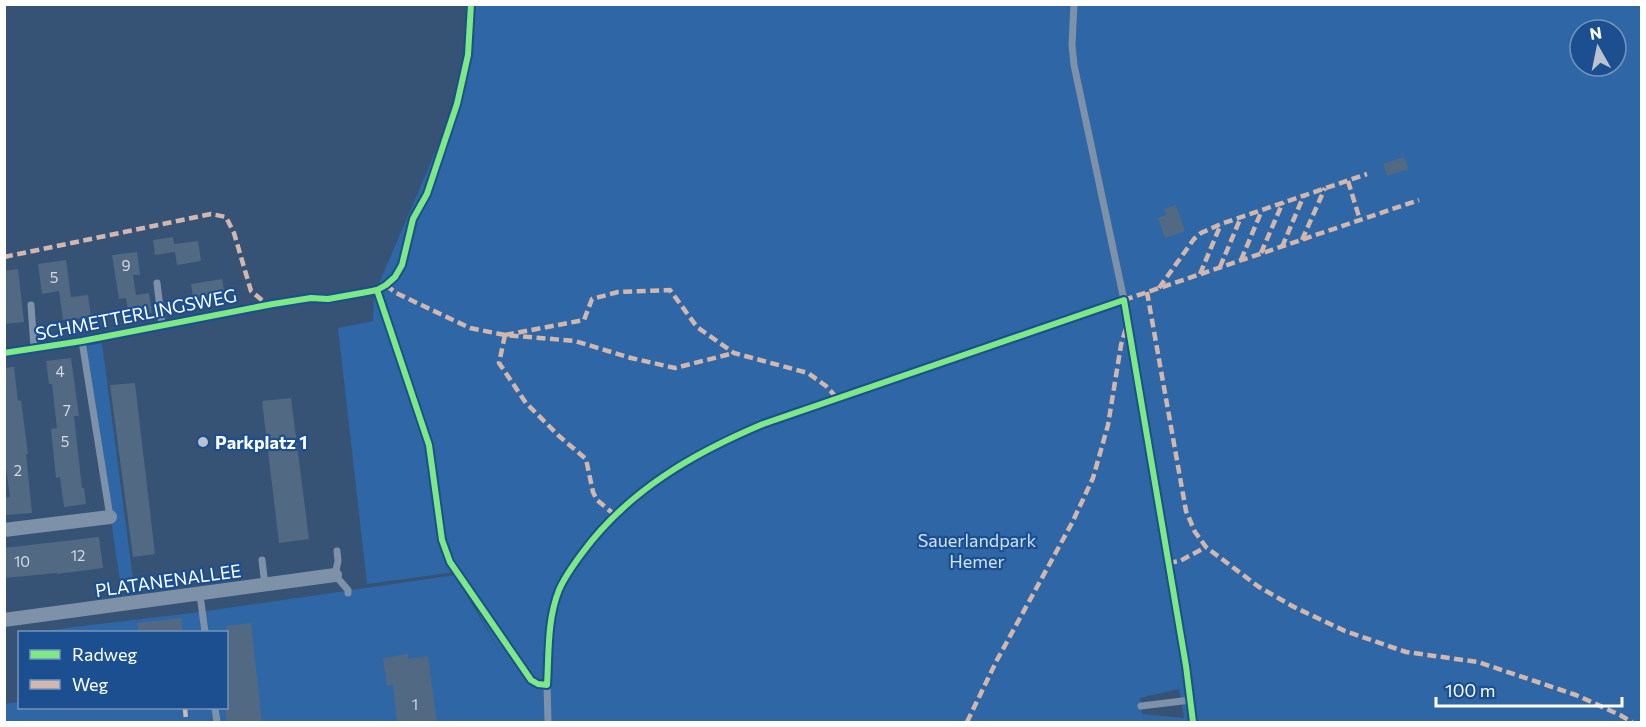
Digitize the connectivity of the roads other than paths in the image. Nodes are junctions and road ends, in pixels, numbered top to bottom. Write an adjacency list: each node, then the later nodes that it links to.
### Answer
1 (1074, 4): 3 (lane)
2 (157, 283): 6 (lane)
3 (1124, 300): 20 (lane); 22 (lane)
4 (273, 304): 6 (lane, SCHMETTERLINGSWEG)
5 (31, 305): 8 (lane)
6 (162, 325): 7 (lane, SCHMETTERLINGSWEG)
7 (82, 341): 8 (lane, SCHMETTERLINGSWEG); 10 (lane)
8 (34, 348): 9 (lane, SCHMETTERLINGSWEG)
9 (4, 353)
10 (110, 517): 11 (street)
11 (4, 530)
12 (338, 550): 14 (lane)
13 (262, 560): 15 (lane)
14 (335, 575): 15 (street, PLATANENALLEE); 16 (lane)
15 (265, 585): 17 (street, PLATANENALLEE)
16 (348, 593)
17 (200, 595): 18 (street, PLATANENALLEE); 19 (lane)
18 (4, 620)
19 (205, 631)
20 (1191, 700): 21 (lane); 23 (lane)
21 (1141, 706)
22 (548, 723)
23 (1193, 723)

